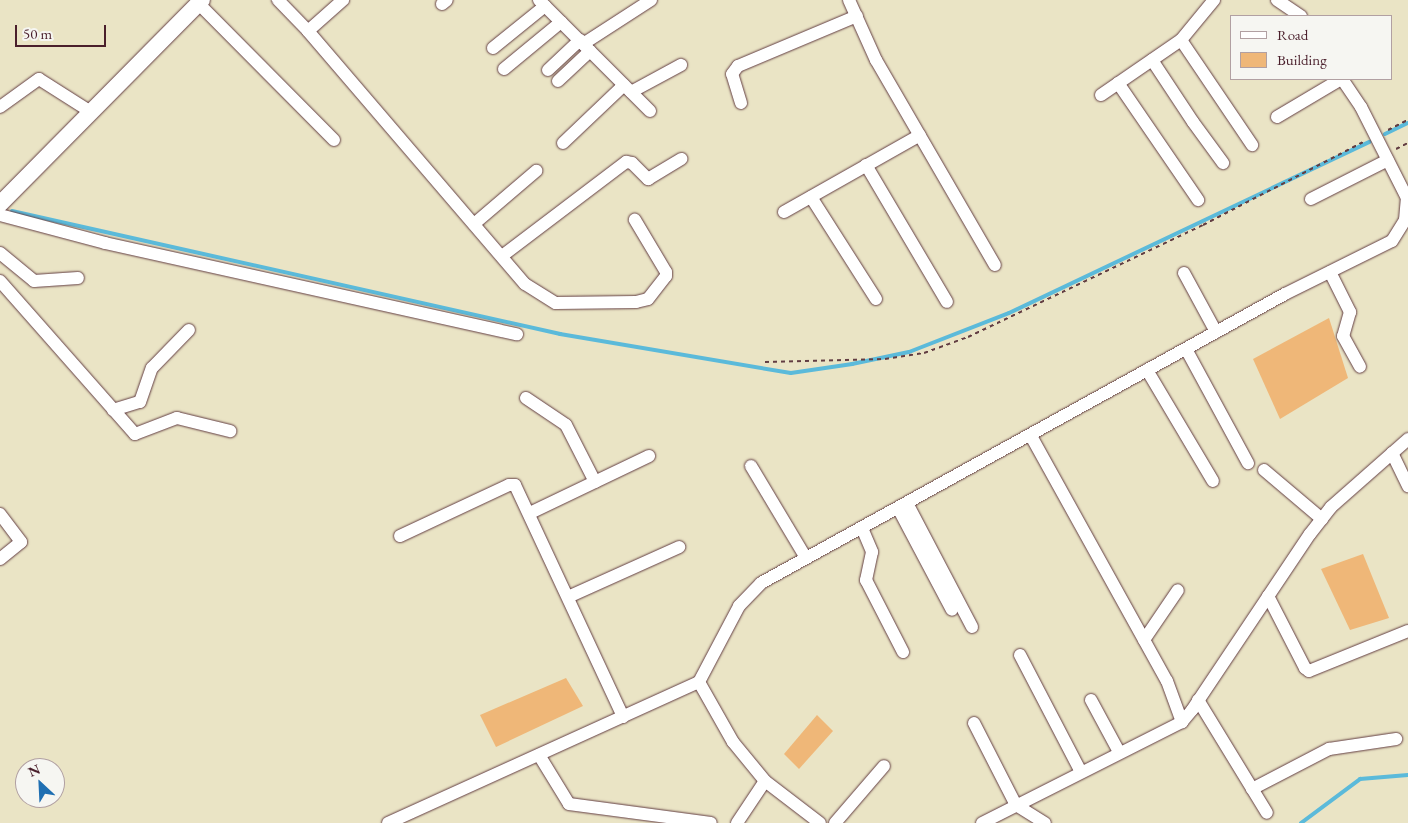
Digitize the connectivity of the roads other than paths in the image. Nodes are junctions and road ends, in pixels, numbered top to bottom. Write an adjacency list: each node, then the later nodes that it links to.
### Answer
1 (278, 0): 12 (street)
2 (343, 0): 12 (street)
3 (652, 0): 14 (street)
4 (849, 0): 10 (street)
5 (1214, 0): 13 (street)
6 (1279, 0): 9 (street)
7 (200, 2): 29 (main road); 32 (street)
8 (542, 3): 11 (street); 15 (street)
9 (1300, 15)
10 (857, 16): 26 (street); 31 (street)
11 (561, 22): 14 (street); 18 (street)
12 (308, 31): 48 (street)
13 (1181, 40): 16 (street); 34 (street)
14 (584, 45): 19 (street); 21 (street); 24 (street)
15 (494, 48)
16 (1152, 60): 23 (street); 37 (street)
17 (681, 65): 24 (street)
18 (504, 69)
19 (548, 70)
20 (1342, 80): 36 (street)
21 (558, 81)
22 (1324, 82): 30 (street)
23 (1118, 83): 25 (street); 42 (street)
24 (628, 88): 28 (street); 33 (street)
25 (1101, 95)
26 (740, 103)
27 (0, 107): 29 (street)
28 (650, 111)
29 (91, 112): 43 (main road)
30 (1277, 117)
31 (920, 135): 38 (street); 51 (street)
32 (334, 140)
33 (563, 143)
34 (1252, 145)
35 (681, 159): 50 (street)
36 (1388, 160): 41 (street); 46 (street)
37 (1223, 162)
38 (866, 166): 40 (street); 57 (street)
39 (536, 171): 48 (street)
40 (811, 196): 44 (street); 56 (street)
41 (1311, 199)
42 (1198, 200)
43 (0, 204)
44 (784, 212)
45 (0, 215): 60 (street)
46 (1407, 219): 52 (street)
47 (635, 220): 50 (street)
48 (474, 224): 50 (street)
49 (0, 253): 54 (street)
50 (502, 256)
51 (995, 265)
52 (1330, 272): 59 (street); 62 (street)
53 (1184, 273): 59 (street)
54 (78, 278)
55 (0, 281): 65 (street)
56 (876, 300)
57 (947, 302)
58 (189, 330): 65 (street)
59 (1216, 332): 61 (street)
60 (517, 334)
61 (1186, 349): 63 (street); 71 (street)
62 (1360, 367)
63 (1147, 370): 67 (street); 74 (street)
64 (526, 398): 75 (street)
65 (113, 410): 66 (street)
66 (230, 431)
67 (1031, 436): 77 (street); 92 (street)
68 (1408, 438): 69 (street)
69 (1392, 453): 76 (street); 80 (street)
70 (649, 456): 75 (street)
71 (1248, 463)
72 (751, 466): 84 (street)
73 (1264, 470): 80 (street)
74 (1213, 481)
75 (595, 482): 78 (street)
76 (1408, 486)
77 (902, 505): 81 (street); 89 (street); 90 (street)
78 (530, 513): 82 (street); 88 (street)
79 (0, 514): 85 (street)
80 (1322, 519): 87 (street)
81 (862, 528): 84 (street); 93 (street)
82 (400, 536)
83 (679, 546): 88 (street)
84 (806, 558): 95 (street)
85 (0, 559)
86 (1178, 590): 92 (street)
87 (1268, 596): 91 (street); 97 (street)
88 (568, 597): 98 (street)
89 (952, 610)
90 (972, 626)
91 (1408, 631)
92 (1144, 640): 99 (street)
93 (904, 652)
94 (1020, 654): 105 (street)
95 (699, 682): 98 (street); 106 (street)
96 (1091, 700): 102 (street)
97 (1198, 700): 99 (street); 107 (street)
98 (623, 718): 103 (street)
99 (1182, 722): 102 (street)
100 (974, 723): 108 (street)
101 (1396, 739): 107 (street)
102 (1120, 752): 105 (street)
103 (539, 755): 111 (street); 112 (street)
104 (884, 766): 115 (street)
105 (1081, 772): 108 (street)
106 (764, 781): 113 (street); 114 (street)
107 (1252, 789): 109 (street)
108 (1016, 805): 110 (street); 116 (street)
109 (1267, 813)
110 (986, 822)
111 (388, 823)
112 (710, 823)
113 (737, 823)
114 (820, 823)
115 (835, 823)
116 (1044, 823)

